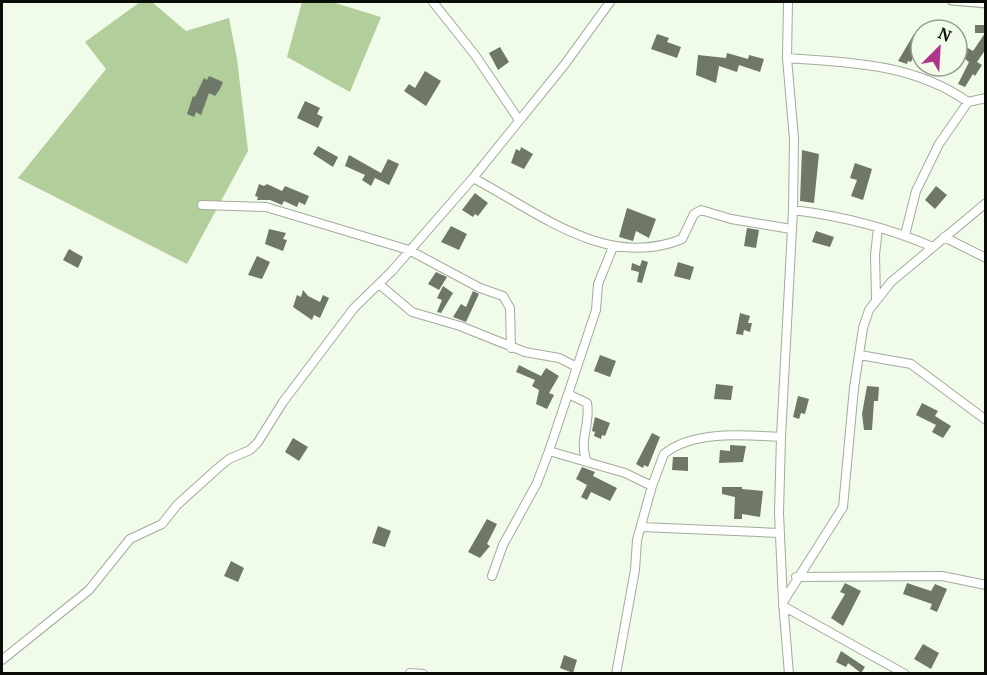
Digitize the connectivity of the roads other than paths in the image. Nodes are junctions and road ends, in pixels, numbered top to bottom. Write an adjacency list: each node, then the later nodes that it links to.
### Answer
1 (433, 2): 9 (street)
2 (610, 2): 9 (street)
3 (788, 2): 6 (street)
4 (951, 2): 5 (lane)
5 (986, 5)
6 (787, 58): 8 (street); 13 (street)
7 (986, 98): 8 (street)
8 (968, 102): 16 (street)
9 (519, 120): 10 (street)
10 (473, 178): 18 (street); 20 (street)
11 (986, 203): 17 (street)
12 (202, 205): 20 (street)
13 (794, 210): 14 (street); 15 (street)
14 (878, 228): 16 (street); 23 (street)
15 (790, 229): 18 (street); 29 (street)
16 (905, 235): 19 (street)
17 (944, 237): 19 (street); 21 (street)
18 (613, 247): 26 (street)
19 (933, 247): 23 (street)
20 (409, 250): 22 (street); 24 (street)
21 (986, 258)
22 (379, 284): 24 (street); 39 (street)
23 (876, 299): 25 (street)
24 (511, 348): 26 (street)
25 (860, 355): 28 (street); 36 (street)
26 (577, 367): 27 (street)
27 (568, 394): 30 (street); 31 (street)
28 (986, 420)
29 (781, 437): 32 (street); 34 (street)
30 (549, 451): 31 (street); 35 (street)
31 (587, 462): 32 (street)
32 (652, 486): 33 (street)
33 (641, 527): 34 (street); 42 (street)
34 (779, 533): 38 (street)
35 (492, 576)
36 (796, 578): 37 (street); 38 (street)
37 (986, 585)
38 (783, 604): 43 (street); 44 (street)
39 (2, 660)
40 (410, 673): 41 (street)
41 (423, 674)
42 (616, 674)
43 (789, 674)
44 (905, 674)

